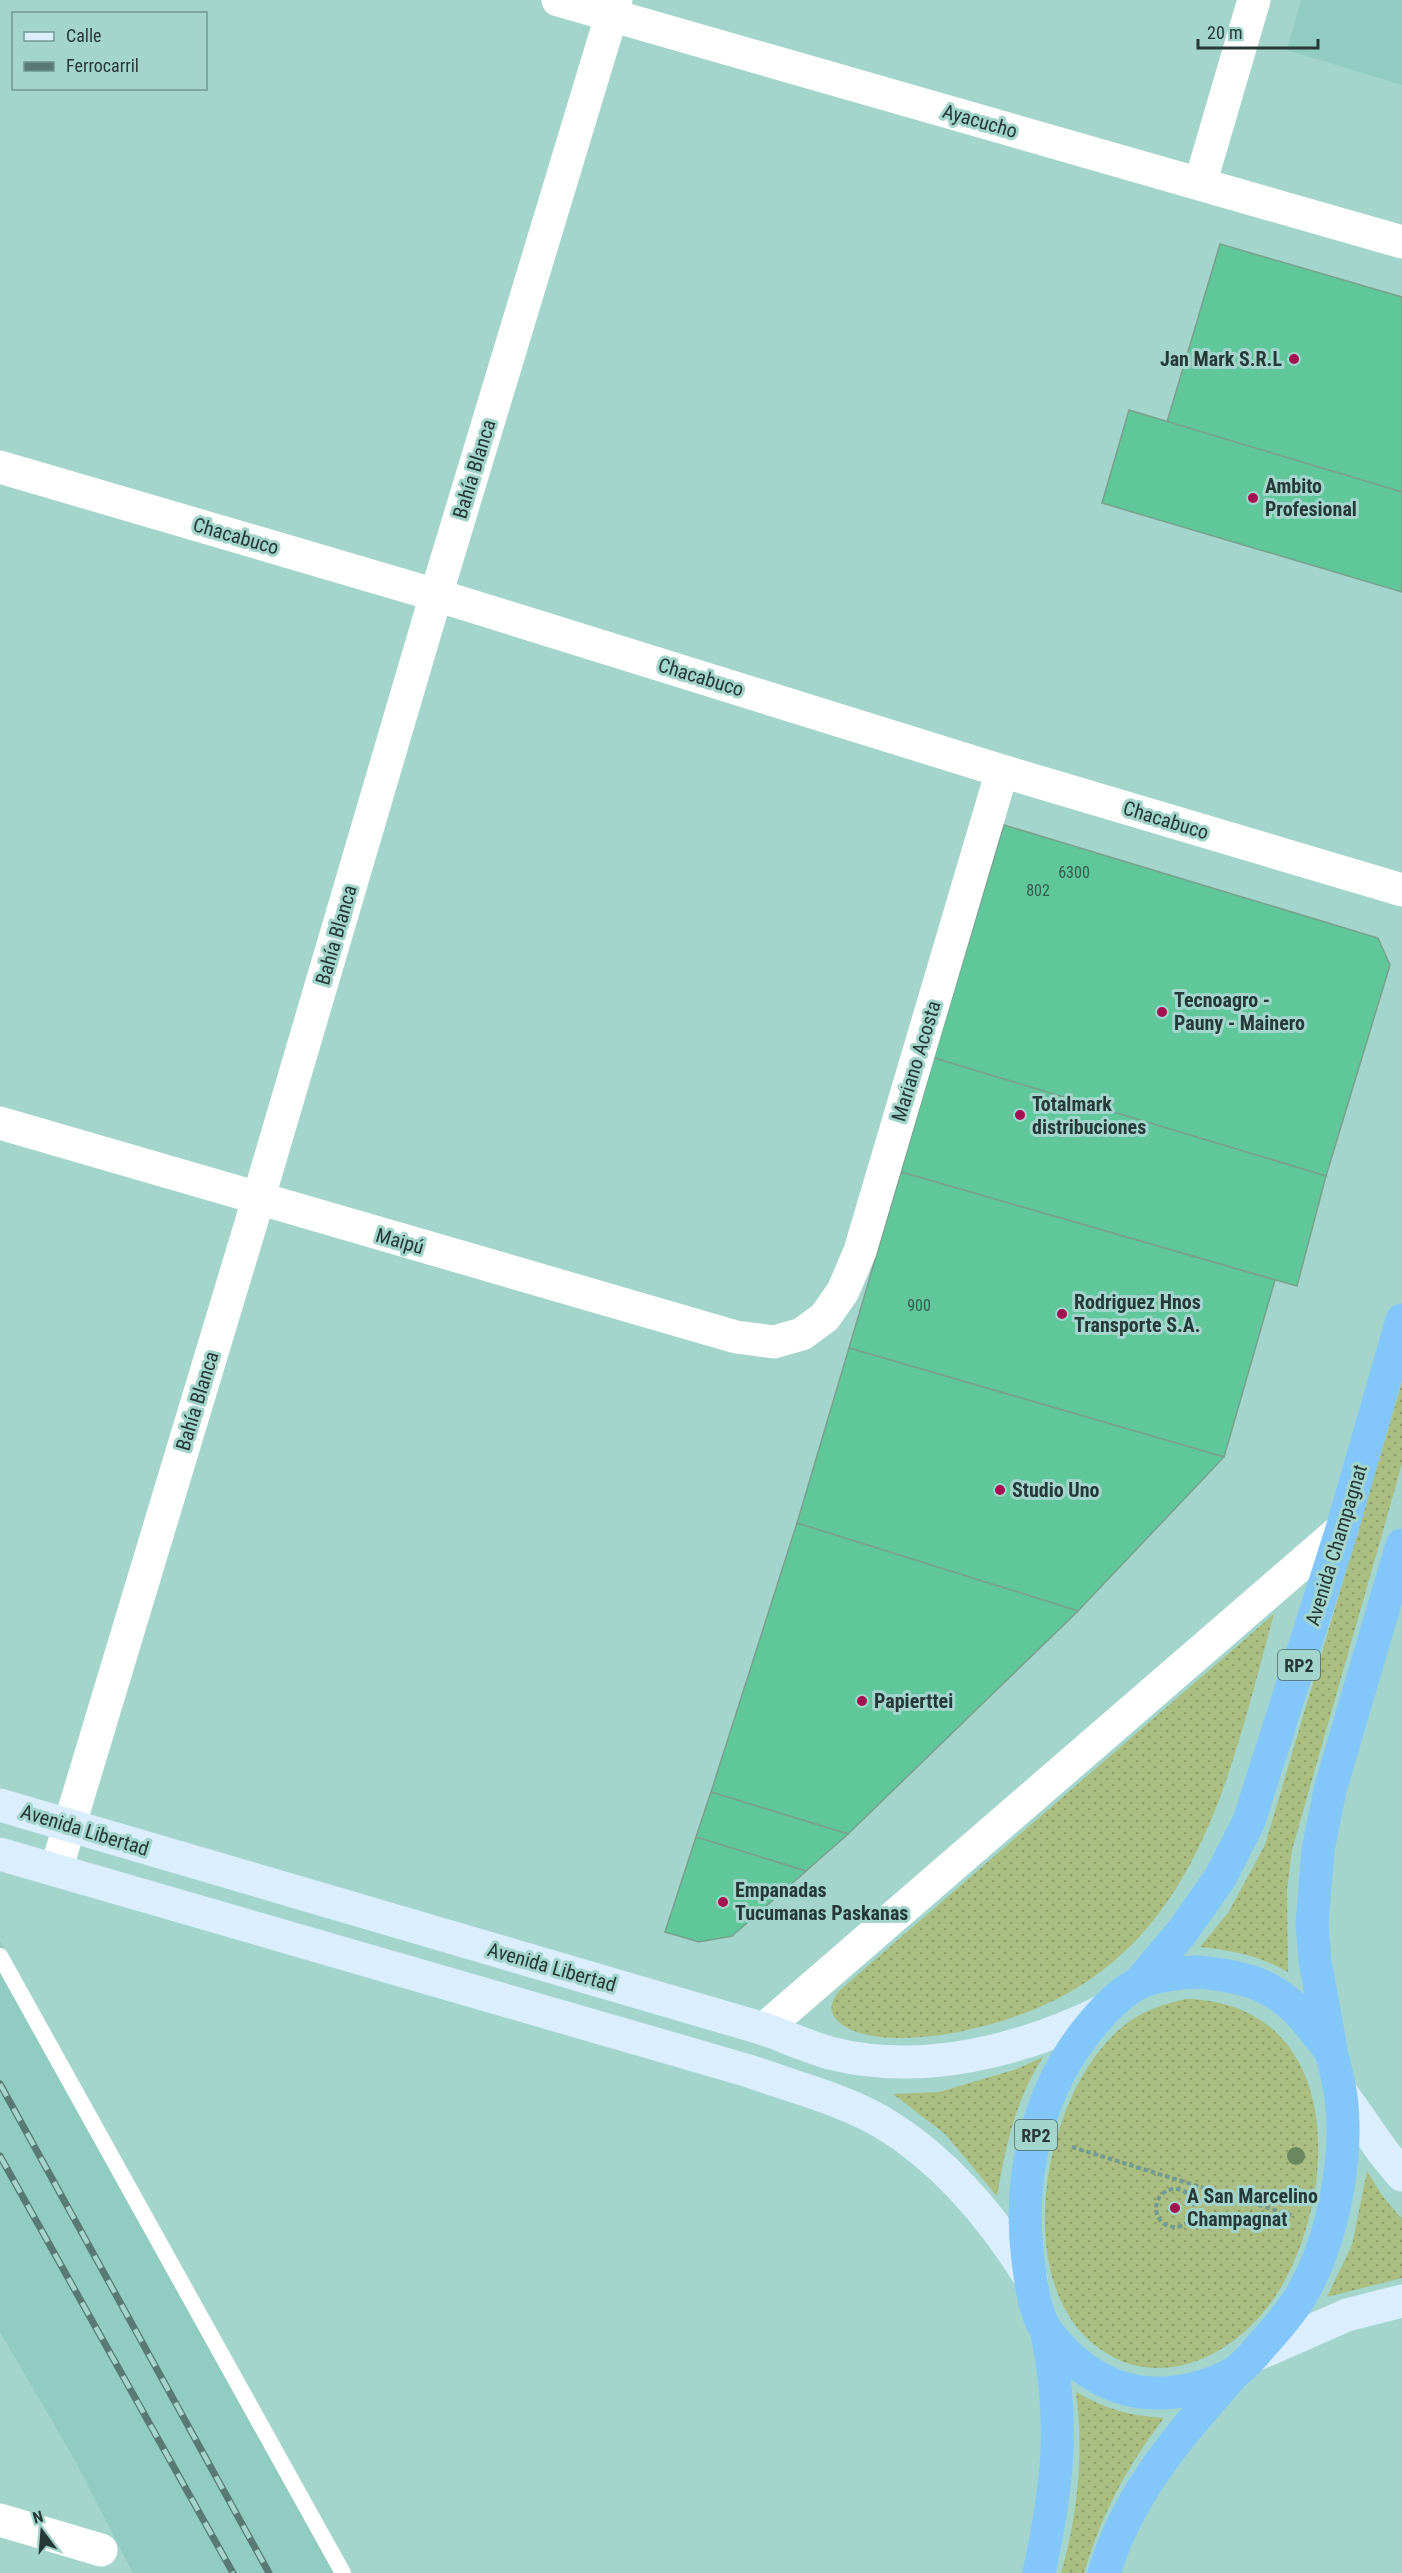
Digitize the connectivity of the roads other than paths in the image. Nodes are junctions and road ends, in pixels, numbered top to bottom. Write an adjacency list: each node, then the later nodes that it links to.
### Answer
1 (558, 0): 3 (street, Ayacucho)
2 (1254, 0): 4 (street)
3 (614, 8): 4 (street, Ayacucho); 7 (street, Bahía Blanca)
4 (1200, 184): 5 (street, Ayacucho)
5 (1402, 242)
6 (0, 467): 7 (street, Chacabuco)
7 (436, 595): 8 (street, Chacabuco); 11 (street, Bahía Blanca)
8 (1002, 771): 9 (street, Chacabuco); 13 (street, Mariano Acosta)
9 (1402, 890)
10 (0, 1123): 11 (street, Maipú)
11 (258, 1200): 13 (street, Maipú); 17 (street, Bahía Blanca)
12 (1402, 1320): 14 (highway, Avenida Champagnat / RP2)
13 (801, 1334)
14 (1342, 1529): 21 (highway, Avenida Champagnat / RP2); 23 (street)
15 (1402, 1545): 24 (highway, RP2)
16 (0, 1805): 17 (main road, Avenida Libertad)
17 (69, 1826): 19 (street, Bahía Blanca); 23 (main road, Avenida Libertad)
18 (0, 1854): 19 (main road)
19 (56, 1870): 27 (main road)
20 (0, 1956): 33 (lane)
21 (1139, 1983): 22 (highway, RP2); 24 (highway, RP2)
22 (1105, 2010): 23 (main road, Avenida Libertad); 27 (highway, RP2)
23 (764, 2029)
24 (1331, 2054): 25 (highway, RP2)
25 (1341, 2092): 26 (main road); 30 (highway, RP2)
26 (1402, 2175)
27 (1031, 2279): 29 (highway, RP2)
28 (1402, 2301): 30 (main road)
29 (1046, 2331): 30 (highway, RP2); 34 (highway, RP2)
30 (1243, 2365): 35 (highway, RP2)
31 (0, 2520): 32 (street)
32 (101, 2550)
33 (343, 2573)
34 (1039, 2573)
35 (1104, 2573)

